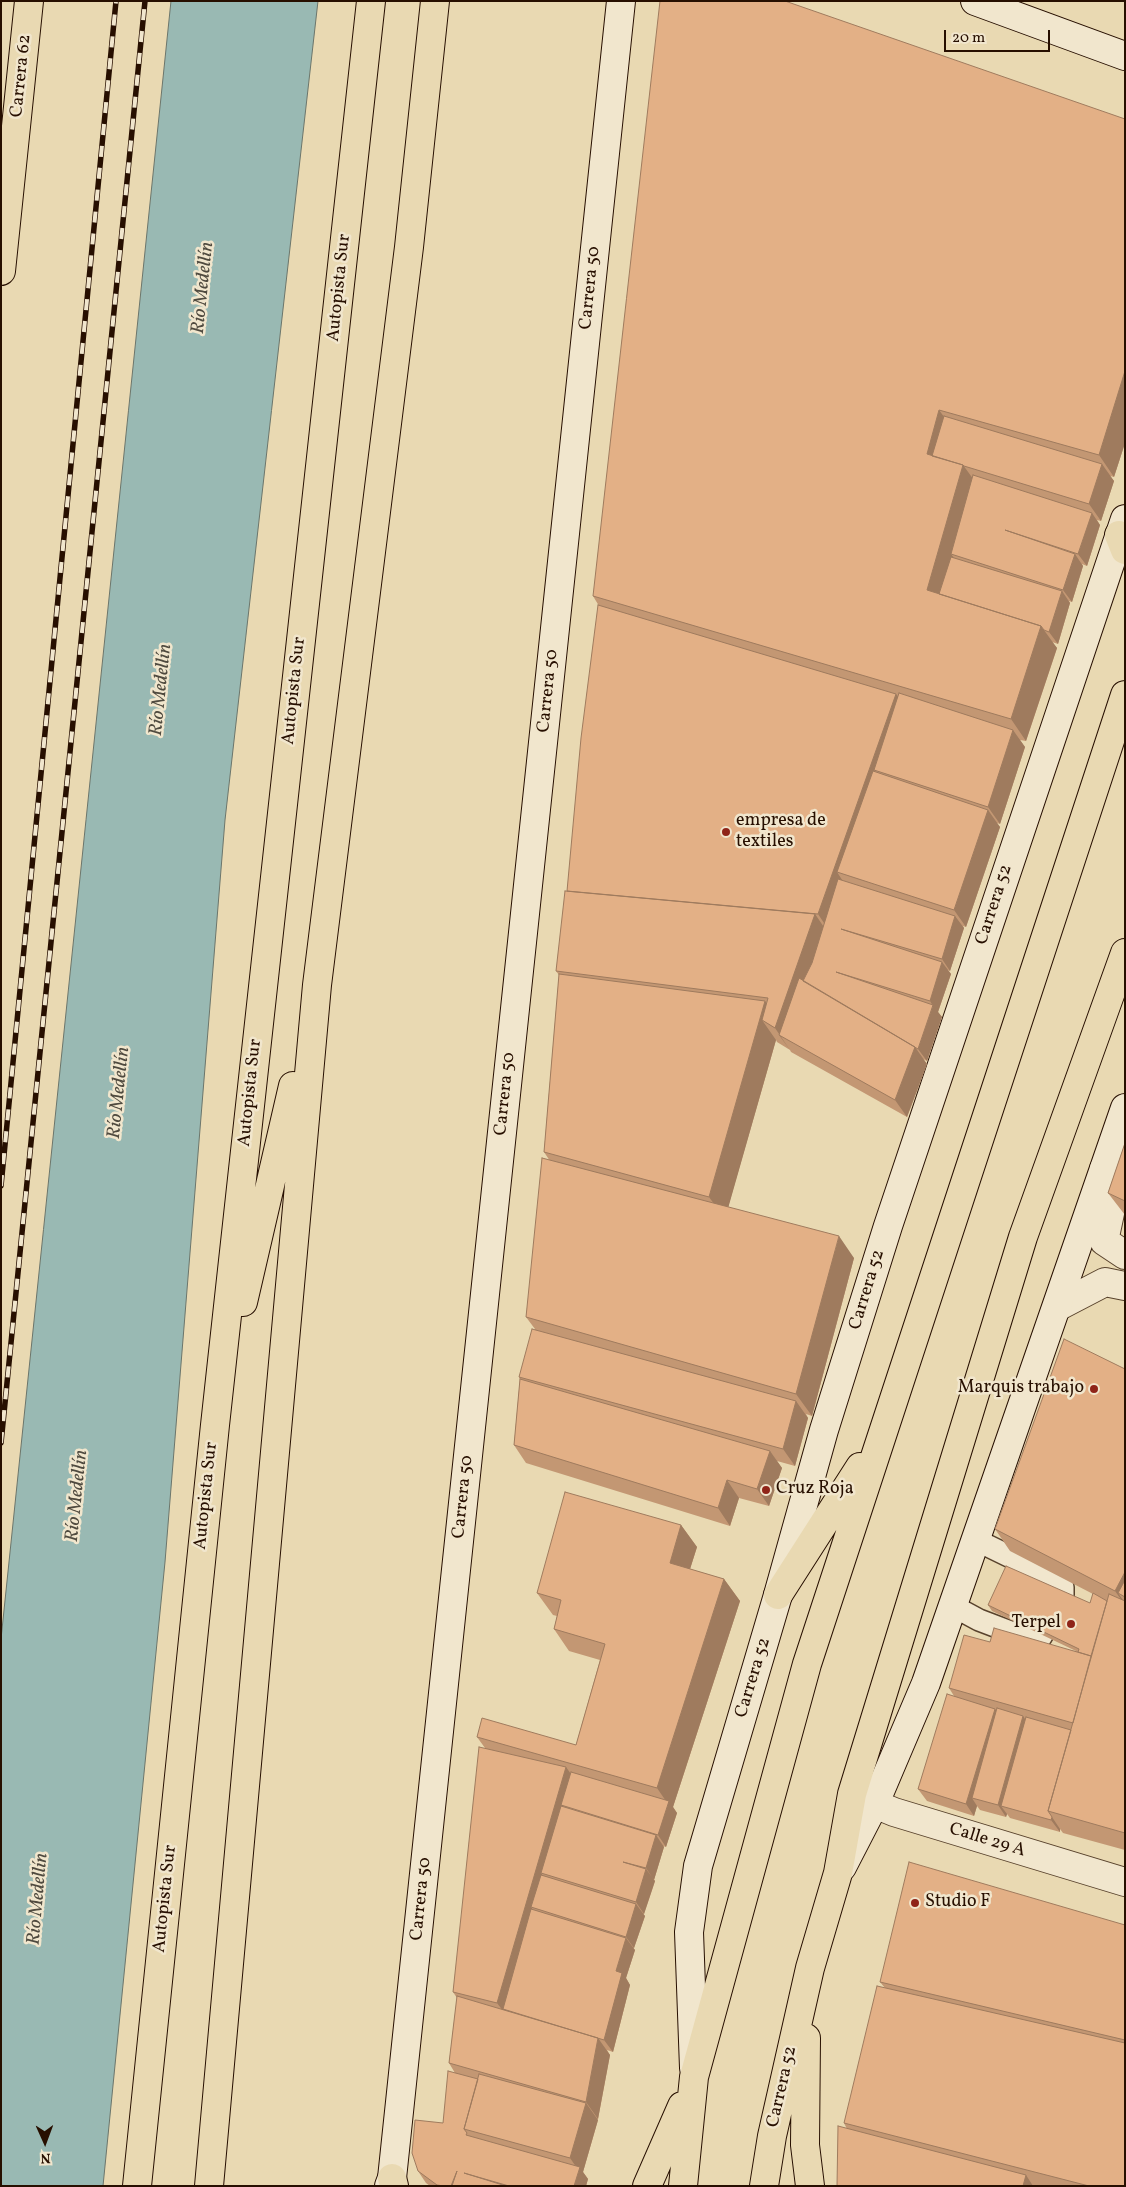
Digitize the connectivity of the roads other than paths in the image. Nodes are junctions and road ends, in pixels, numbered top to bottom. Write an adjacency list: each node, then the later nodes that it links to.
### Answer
1 (29, 1): 7 (main road, Carrera 62)
2 (371, 1): 17 (main road, Autopista Sur)
3 (435, 1): 11 (main road)
4 (621, 1): 28 (street, Carrera 50)
5 (975, 1): 6 (street)
6 (1125, 56)
7 (1, 270)
8 (1123, 534): 20 (street, Carrera 52)
9 (1125, 695): 18 (main road, Carrera 52)
10 (1125, 953): 24 (main road, Carrera 52)
11 (317, 985): 17 (main road); 30 (main road)
12 (1125, 1108): 13 (street, Carrera 52)
13 (1104, 1169): 14 (street); 16 (street, Carrera 52)
14 (1125, 1255)
15 (1125, 1286): 16 (street)
16 (1057, 1307): 19 (street, Carrera 52)
17 (215, 1425): 29 (main road, Autopista Sur)
18 (881, 1434): 20 (main road); 27 (main road, Carrera 52)
19 (976, 1540): 21 (lane); 22 (street, Carrera 52)
20 (778, 1595): 27 (street, Carrera 52)
21 (1063, 1595)
22 (953, 1606): 23 (lane); 24 (street, Carrera 52)
23 (1050, 1620)
24 (864, 1798): 25 (street, Calle 29 A); 26 (main road, Carrera 52)
25 (1125, 1882)
26 (810, 1968): 33 (main road, Carrera 52); 34 (main road)
27 (694, 2077): 31 (main road); 32 (main road, Carrera 52)
28 (392, 2183)
29 (137, 2186)
30 (209, 2186)
31 (647, 2186)
32 (682, 2186)
33 (764, 2186)
34 (810, 2186)

